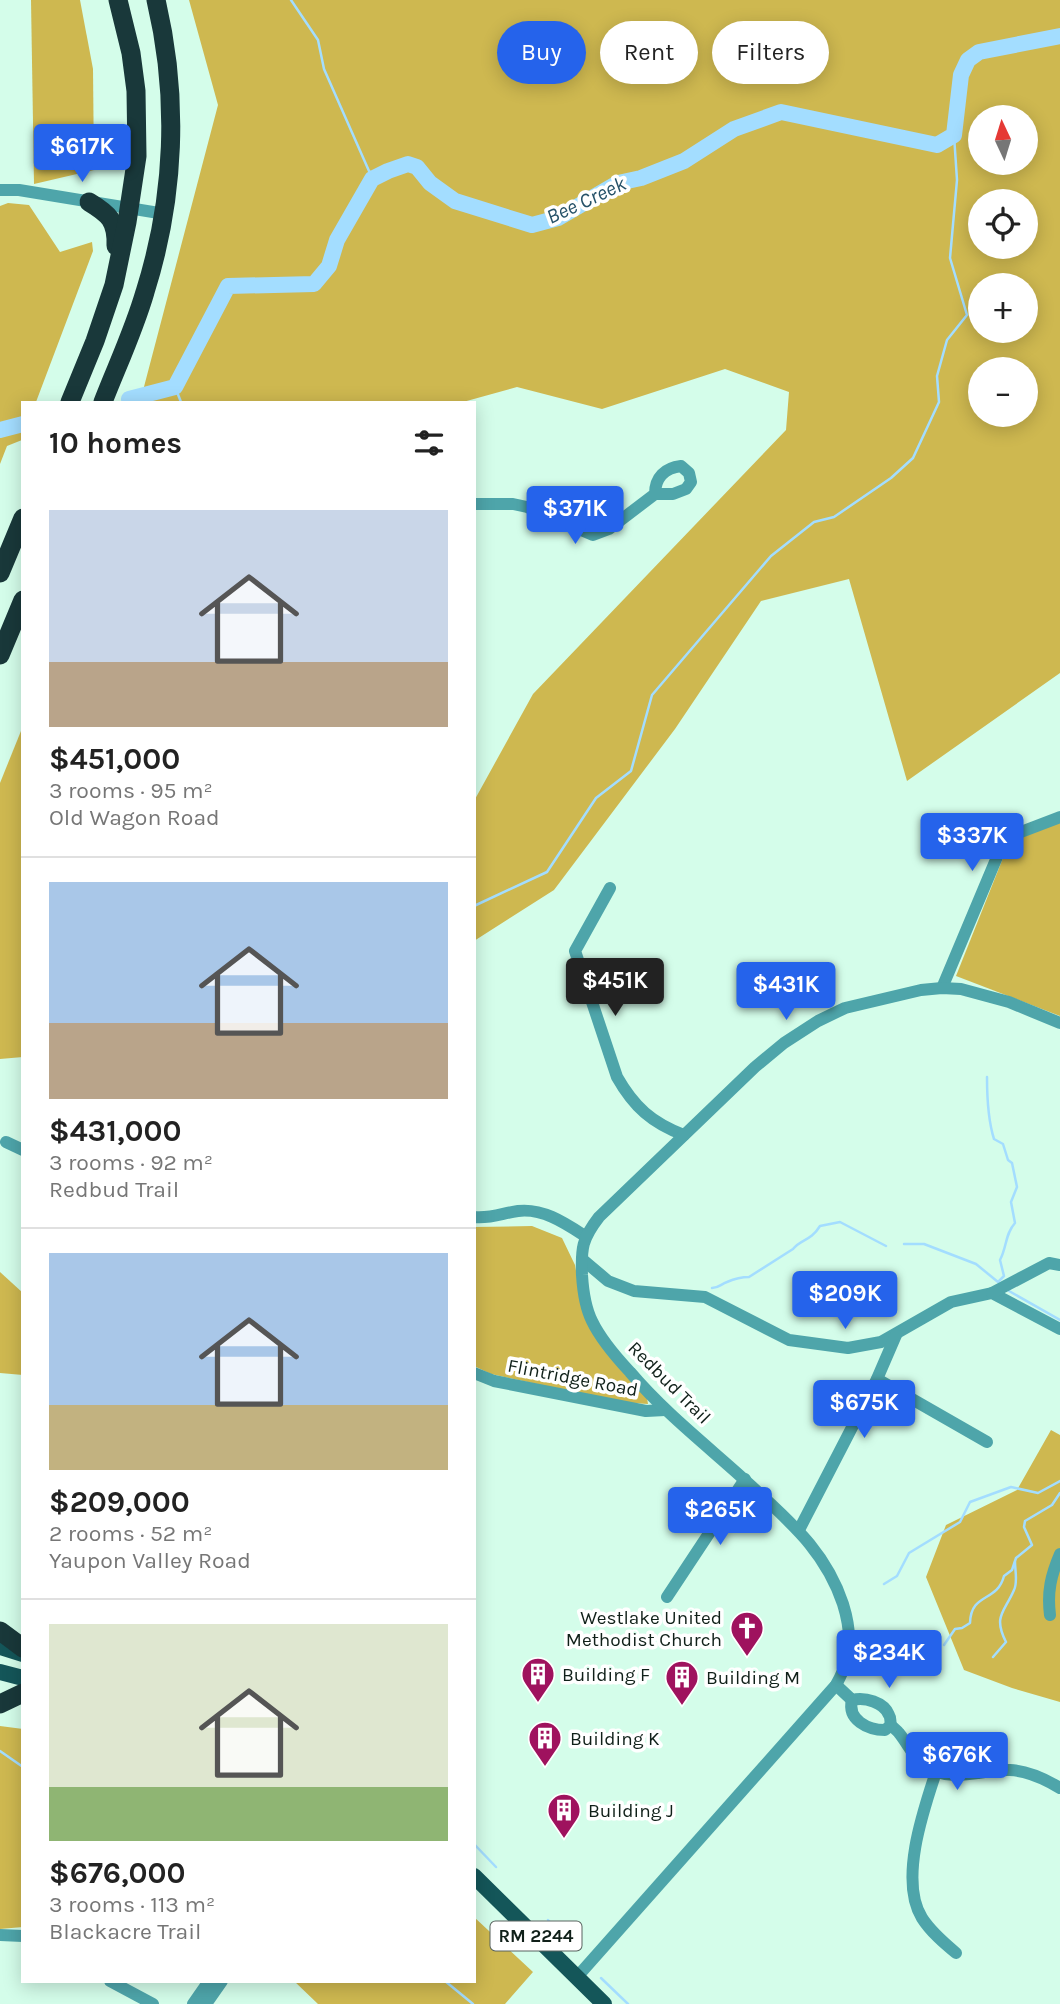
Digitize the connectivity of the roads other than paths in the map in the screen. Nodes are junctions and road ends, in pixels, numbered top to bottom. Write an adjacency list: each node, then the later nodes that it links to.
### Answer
1 (118, 0): 5 (highway)
2 (156, 0): 6 (highway)
3 (0, 190): 4 (street)
4 (89, 202): 5 (street); 7 (highway)
5 (129, 209): 6 (street); 7 (highway)
6 (164, 214): 9 (highway)
7 (114, 285): 8 (highway)
8 (70, 401)
9 (103, 401)
10 (656, 494): 11 (street)
11 (476, 504)
12 (21, 522): 13 (highway)
13 (0, 573)
14 (20, 606): 15 (highway); 16 (highway)
15 (0, 638)
16 (0, 655)
17 (1060, 817): 19 (street)
18 (610, 888): 21 (street)
19 (942, 988): 20 (street); 21 (street)
20 (1060, 1023)
21 (684, 1135): 25 (street)
22 (6, 1142): 23 (street)
23 (21, 1149)
24 (476, 1217): 25 (street)
25 (585, 1236): 26 (street, Redbud Trail)
26 (582, 1259): 28 (street); 30 (street, Redbud Trail)
27 (1060, 1265): 29 (street)
28 (608, 1281): 30 (street); 32 (street)
29 (992, 1293): 31 (street); 32 (street)
30 (583, 1295): 35 (street, Redbud Trail)
31 (1060, 1329)
32 (896, 1335): 34 (street)
33 (476, 1374): 35 (street, Flintridge Road)
34 (877, 1379): 36 (street); 38 (street)
35 (665, 1410): 37 (street, Redbud Trail)
36 (987, 1442)
37 (745, 1479): 38 (street, Redbud Trail); 40 (street)
38 (799, 1530): 48 (street, Redbud Trail)
39 (1060, 1554): 41 (street)
40 (667, 1597)
41 (1050, 1615)
42 (0, 1631): 44 (highway)
43 (0, 1647): 45 (main road)
44 (21, 1647)
45 (21, 1653)
46 (0, 1672): 47 (main road)
47 (21, 1677)
48 (836, 1685): 50 (street); 59 (street, Redbud Trail)
49 (21, 1694): 51 (highway)
50 (852, 1700): 52 (street); 52 (street)
51 (0, 1704)
52 (891, 1725): 53 (street)
53 (936, 1772): 54 (street); 58 (street)
54 (1060, 1788)
55 (476, 1878): 59 (main road, RM 2244)
56 (0, 1935): 57 (street)
57 (21, 1936)
58 (956, 1953)
59 (576, 1977): 66 (main road, RM 2244)
60 (114, 1983): 63 (street)
61 (208, 1983): 64 (street)
62 (221, 1983): 65 (street)
63 (153, 2004)
64 (193, 2004)
65 (206, 2004)
66 (604, 2004)

